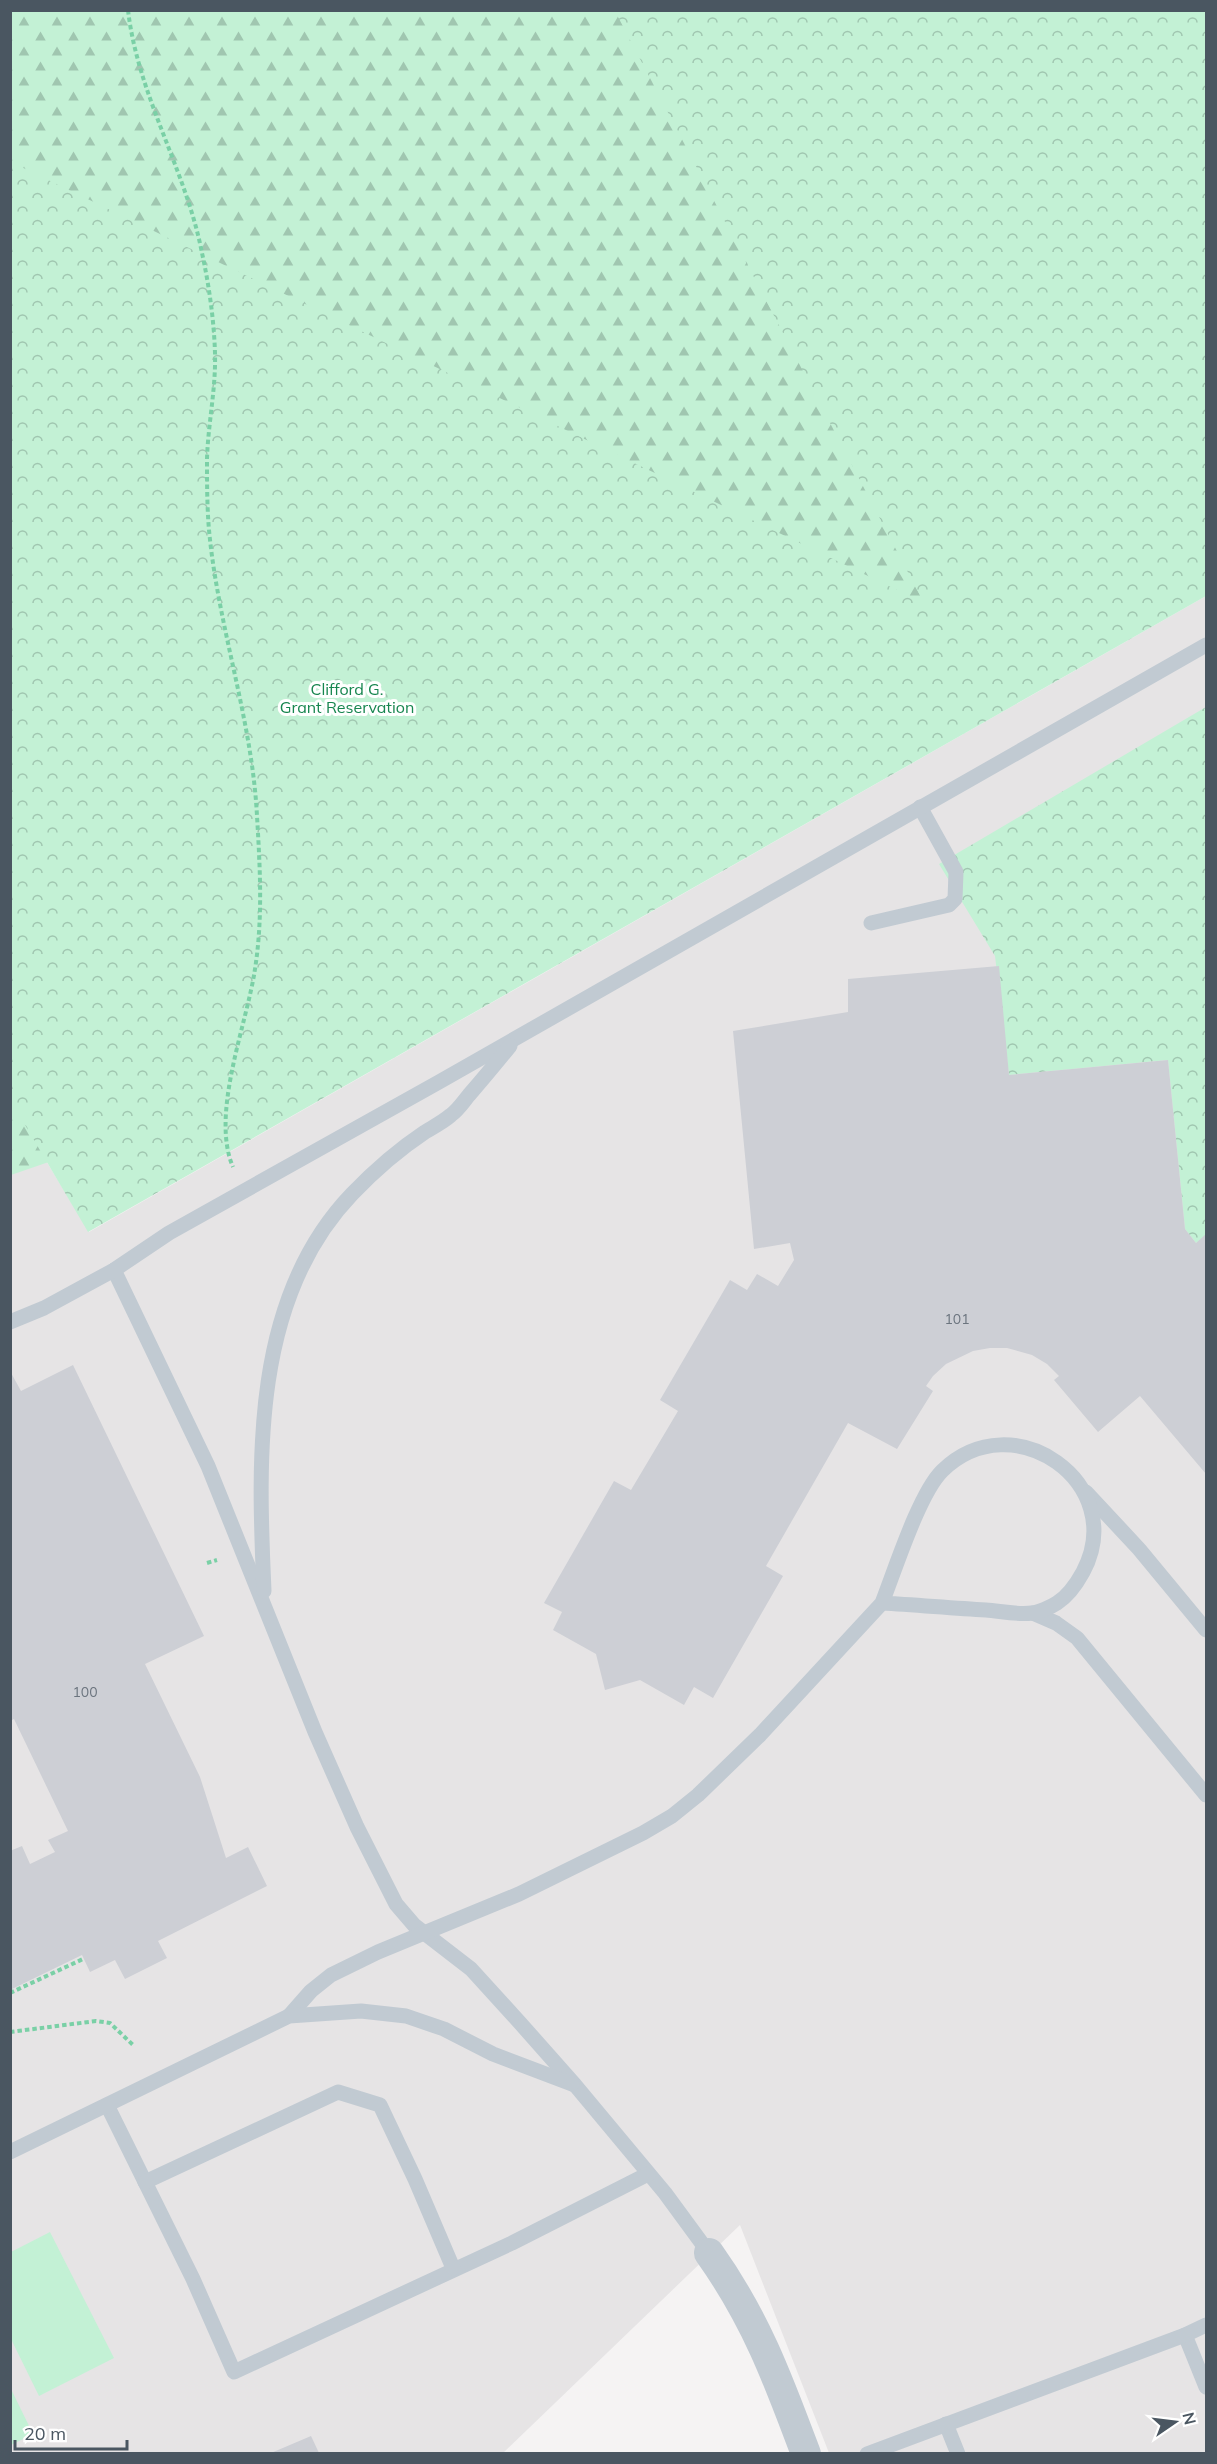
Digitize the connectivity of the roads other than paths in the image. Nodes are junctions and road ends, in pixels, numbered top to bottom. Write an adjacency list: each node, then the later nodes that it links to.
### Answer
1 (1206, 645): 2 (lane)
2 (920, 807): 3 (lane); 4 (lane)
3 (871, 923)
4 (518, 1037): 5 (lane); 9 (lane)
5 (114, 1270): 6 (lane); 9 (lane)
6 (10, 1322)
7 (1078, 1483): 8 (lane); 10 (lane); 11 (lane)
8 (882, 1603): 10 (lane); 13 (lane)
9 (264, 1606): 13 (lane)
10 (1033, 1613): 12 (lane)
11 (1206, 1630)
12 (1206, 1795)
13 (426, 1934): 14 (lane); 15 (lane)
14 (289, 2016): 15 (lane); 16 (lane)
15 (575, 2085): 18 (lane)
16 (107, 2105): 17 (lane); 19 (lane)
17 (10, 2152)
18 (648, 2174): 20 (lane); 21 (lane)
19 (145, 2182): 21 (lane); 21 (lane)
20 (710, 2253): 26 (street)
21 (453, 2268)
22 (1206, 2325): 23 (lane)
23 (1185, 2335): 24 (lane); 25 (lane)
24 (1206, 2387)
25 (946, 2424): 27 (lane); 28 (lane)
26 (806, 2454)
27 (867, 2454)
28 (958, 2454)

